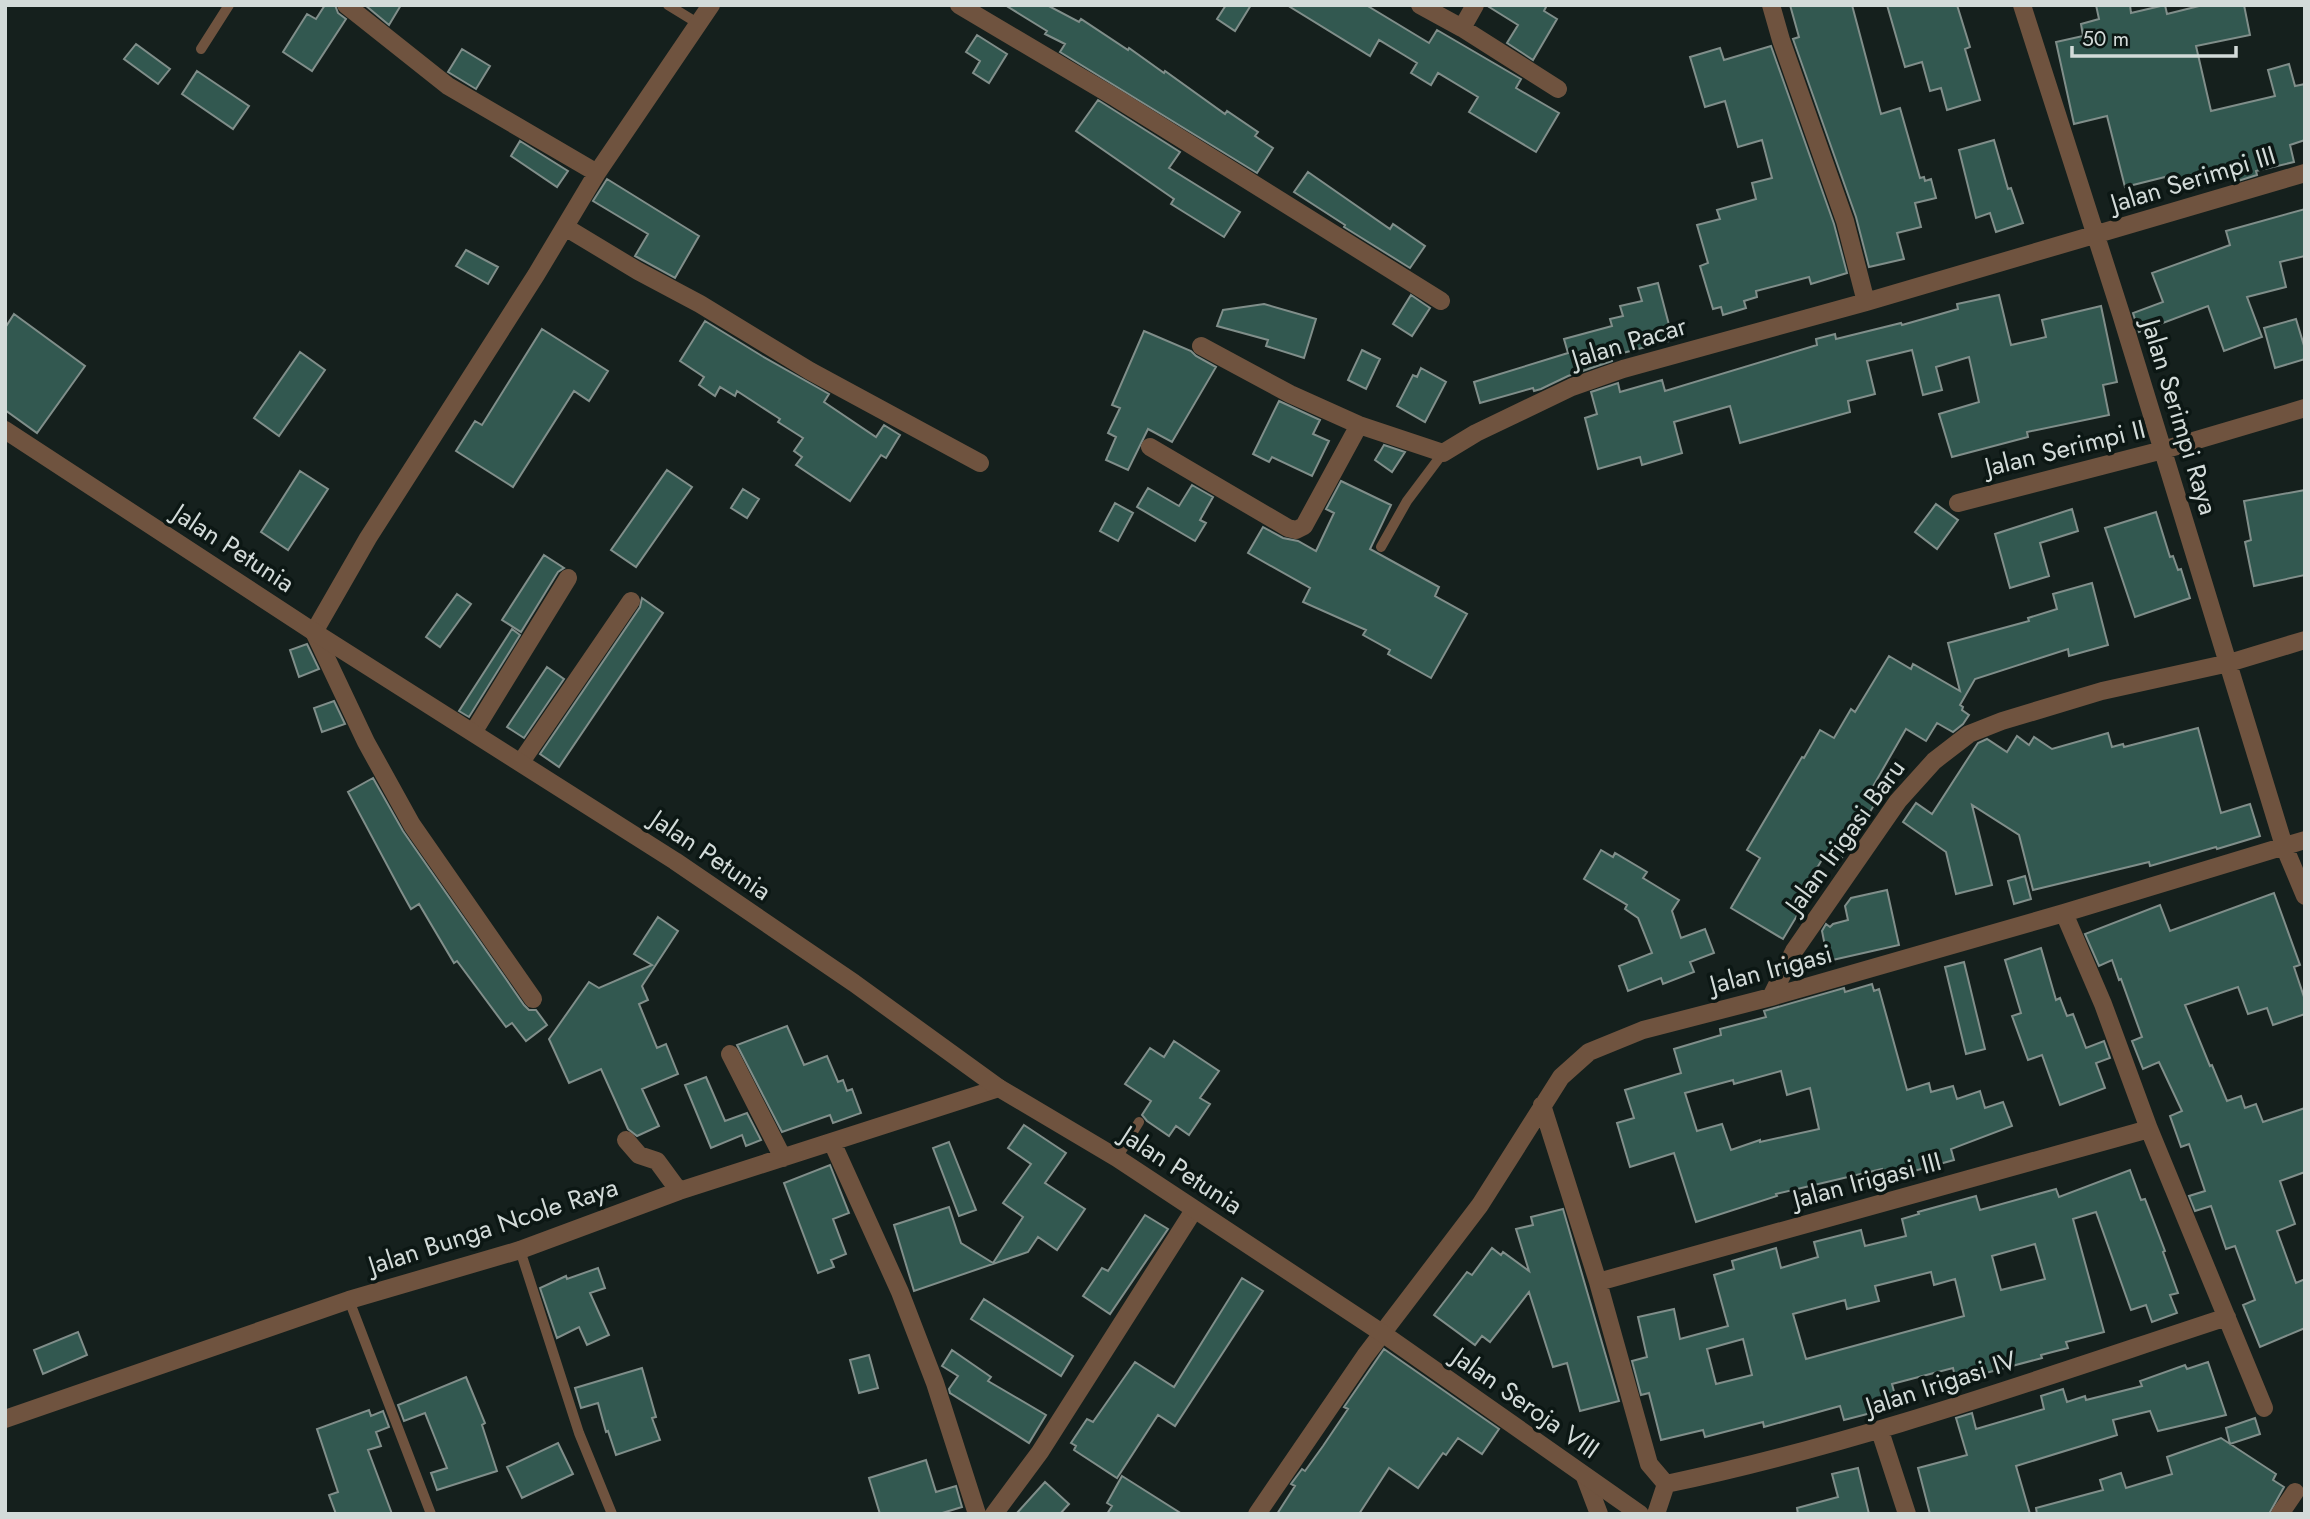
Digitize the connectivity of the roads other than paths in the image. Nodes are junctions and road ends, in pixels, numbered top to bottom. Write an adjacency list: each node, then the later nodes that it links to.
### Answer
1 (229, 5): 12 (lane)
2 (346, 5): 14 (street)
3 (668, 5): 10 (lane)
4 (711, 5): 10 (street)
5 (959, 5): 18 (street)
6 (1420, 5): 11 (street)
7 (1475, 5): 11 (street)
8 (1771, 5): 19 (street)
9 (2024, 6): 17 (street, Jalan Serimpi Raya)
10 (699, 24): 14 (street)
11 (1462, 28): 13 (street)
12 (201, 49)
13 (1558, 89)
14 (597, 173): 16 (street)
15 (2305, 173): 17 (street, Jalan Serimpi III)
16 (565, 227): 27 (street); 32 (street)
17 (2096, 235): 19 (street, Jalan Pacar); 25 (street, Jalan Serimpi Raya)
18 (1441, 301)
19 (1866, 302): 26 (street, Jalan Pacar)
20 (1201, 346): 22 (street)
21 (2305, 408): 25 (street, Jalan Serimpi II)
22 (1359, 425): 24 (street); 26 (street)
23 (5, 430): 32 (street, Jalan Petunia)
24 (1150, 447)
25 (2163, 450): 28 (street, Jalan Serimpi II); 34 (street, Jalan Serimpi Raya)
26 (1443, 453): 29 (lane)
27 (980, 463)
28 (1958, 503)
29 (1381, 547)
30 (568, 578): 35 (street)
31 (631, 601): 36 (street)
32 (314, 632): 35 (street, Jalan Petunia); 42 (street)
33 (2305, 640): 34 (street, Jalan Irigasi Baru)
34 (2229, 663): 38 (street, Jalan Serimpi Raya); 41 (street, Jalan Irigasi Baru)
35 (474, 731): 36 (street, Jalan Petunia)
36 (521, 762): 44 (street, Jalan Petunia)
37 (2305, 840): 38 (street, Jalan Irigasi)
38 (2284, 846): 39 (street, Jalan Serimpi Raya); 40 (street, Jalan Irigasi)
39 (2305, 896)
40 (2064, 914): 41 (street, Jalan Irigasi); 47 (street)
41 (1771, 997): 45 (street, Jalan Irigasi)
42 (533, 999)
43 (730, 1054): 50 (street)
44 (999, 1088): 49 (street, Jalan Bunga Ncole Raya); 51 (street, Jalan Petunia)
45 (1542, 1105): 55 (street); 58 (street, Jalan Irigasi)
46 (1139, 1122): 51 (lane)
47 (2149, 1129): 55 (street, Jalan Irigasi III); 57 (street)
48 (626, 1140): 52 (street)
49 (832, 1142): 50 (street, Jalan Bunga Ncole Raya); 67 (street)
50 (783, 1158): 52 (street, Jalan Bunga Ncole Raya)
51 (1117, 1158): 53 (street, Jalan Petunia)
52 (679, 1191): 54 (street, Jalan Bunga Ncole Raya)
53 (1194, 1210): 58 (street, Jalan Petunia); 68 (street)
54 (520, 1250): 56 (street, Jalan Bunga Ncole Raya); 66 (lane)
55 (1598, 1282): 63 (street)
56 (349, 1300): 60 (street, Jalan Bunga Ncole Raya); 65 (lane)
57 (2227, 1317): 59 (street); 61 (street, Jalan Irigasi IV)
58 (1382, 1333): 62 (street, Jalan Seroja VIII); 69 (street, Jalan Irigasi)
59 (2264, 1408)
60 (5, 1419)
61 (1880, 1431): 63 (street, Jalan Irigasi IV); 73 (street)
62 (1585, 1477): 70 (street); 71 (street, Jalan Seroja VIII)
63 (1666, 1484): 72 (street)
64 (2295, 1492): 74 (street)
65 (431, 1514)
66 (612, 1514)
67 (978, 1514)
68 (994, 1514)
69 (1257, 1514)
70 (1599, 1514)
71 (1640, 1514)
72 (1656, 1514)
73 (1907, 1514)
74 (2280, 1514)

